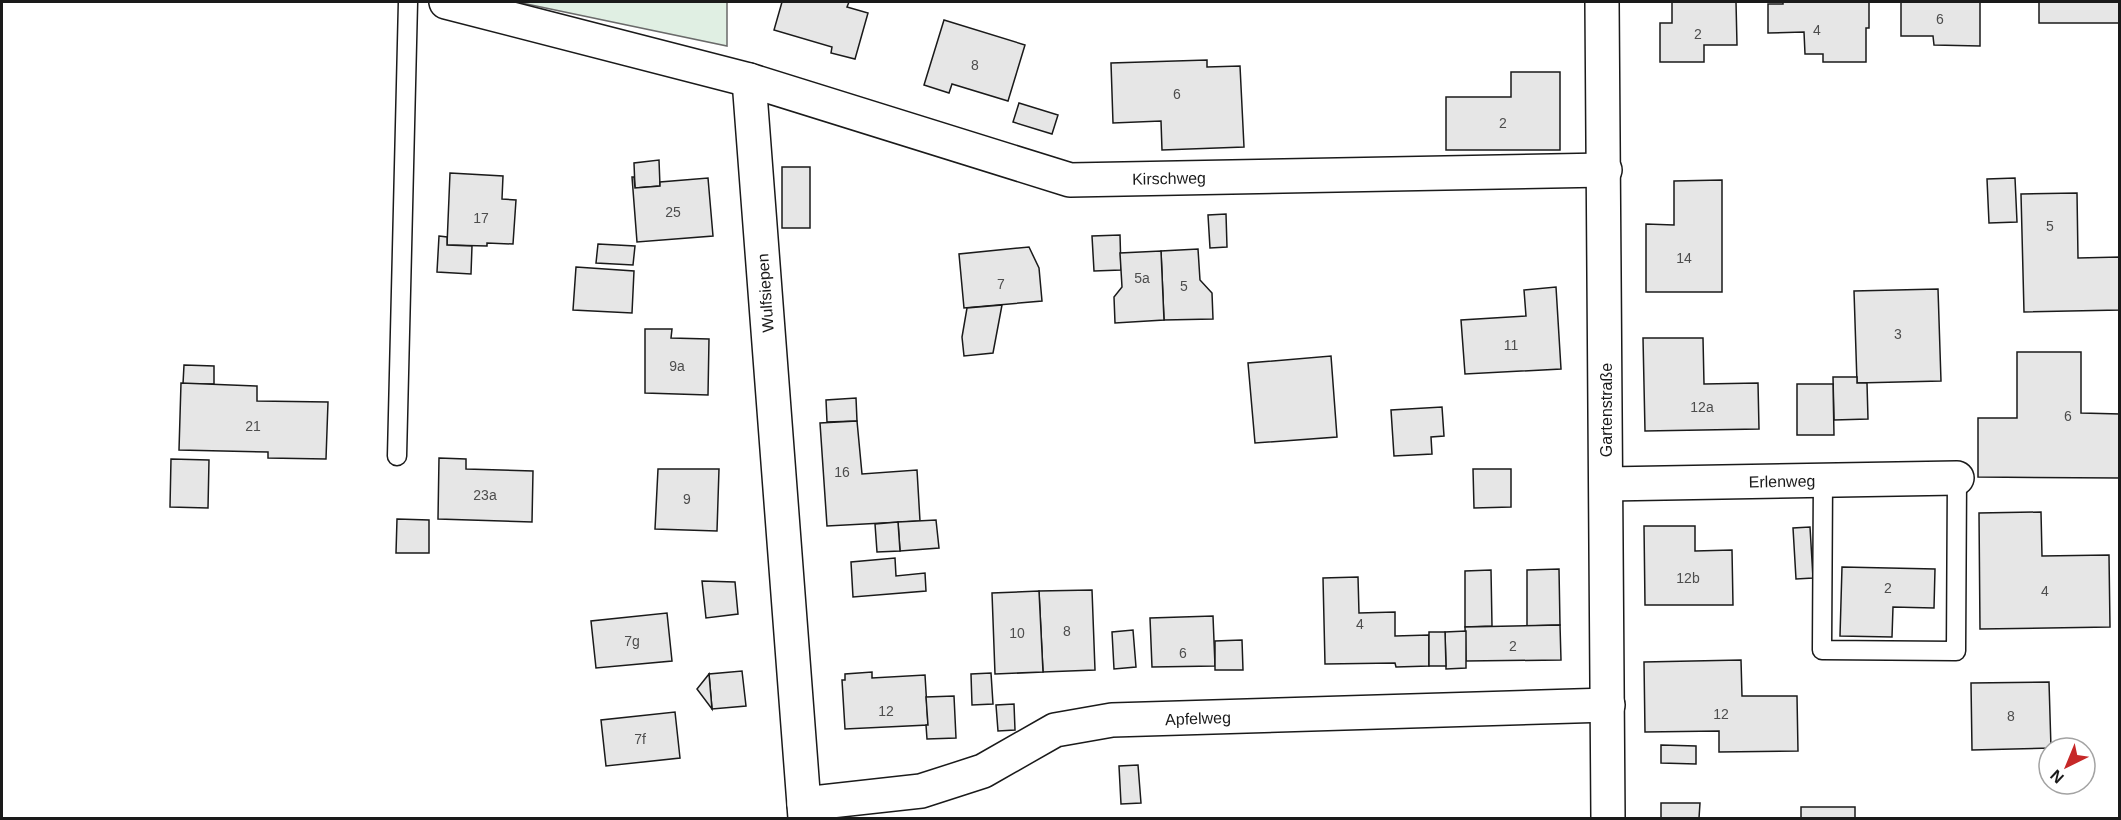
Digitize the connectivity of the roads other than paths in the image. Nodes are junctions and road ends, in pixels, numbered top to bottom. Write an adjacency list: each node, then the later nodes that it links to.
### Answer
1 (408, 2): 6 (lane)
2 (446, 2): 4 (street)
3 (1602, 2): 5 (street, Gartenstraße)
4 (749, 81): 5 (street, Kirschweg); 11 (street, Wulfsiepen)
5 (1605, 170): 9 (street, Gartenstraße)
6 (397, 456)
7 (1957, 478): 8 (street, Erlenweg); 8 (lane)
8 (1823, 480): 9 (street, Erlenweg)
9 (1607, 484): 10 (street, Gartenstraße)
10 (1608, 705): 11 (street, Apfelweg); 12 (street, Gartenstraße)
11 (805, 812)
12 (1608, 819)

